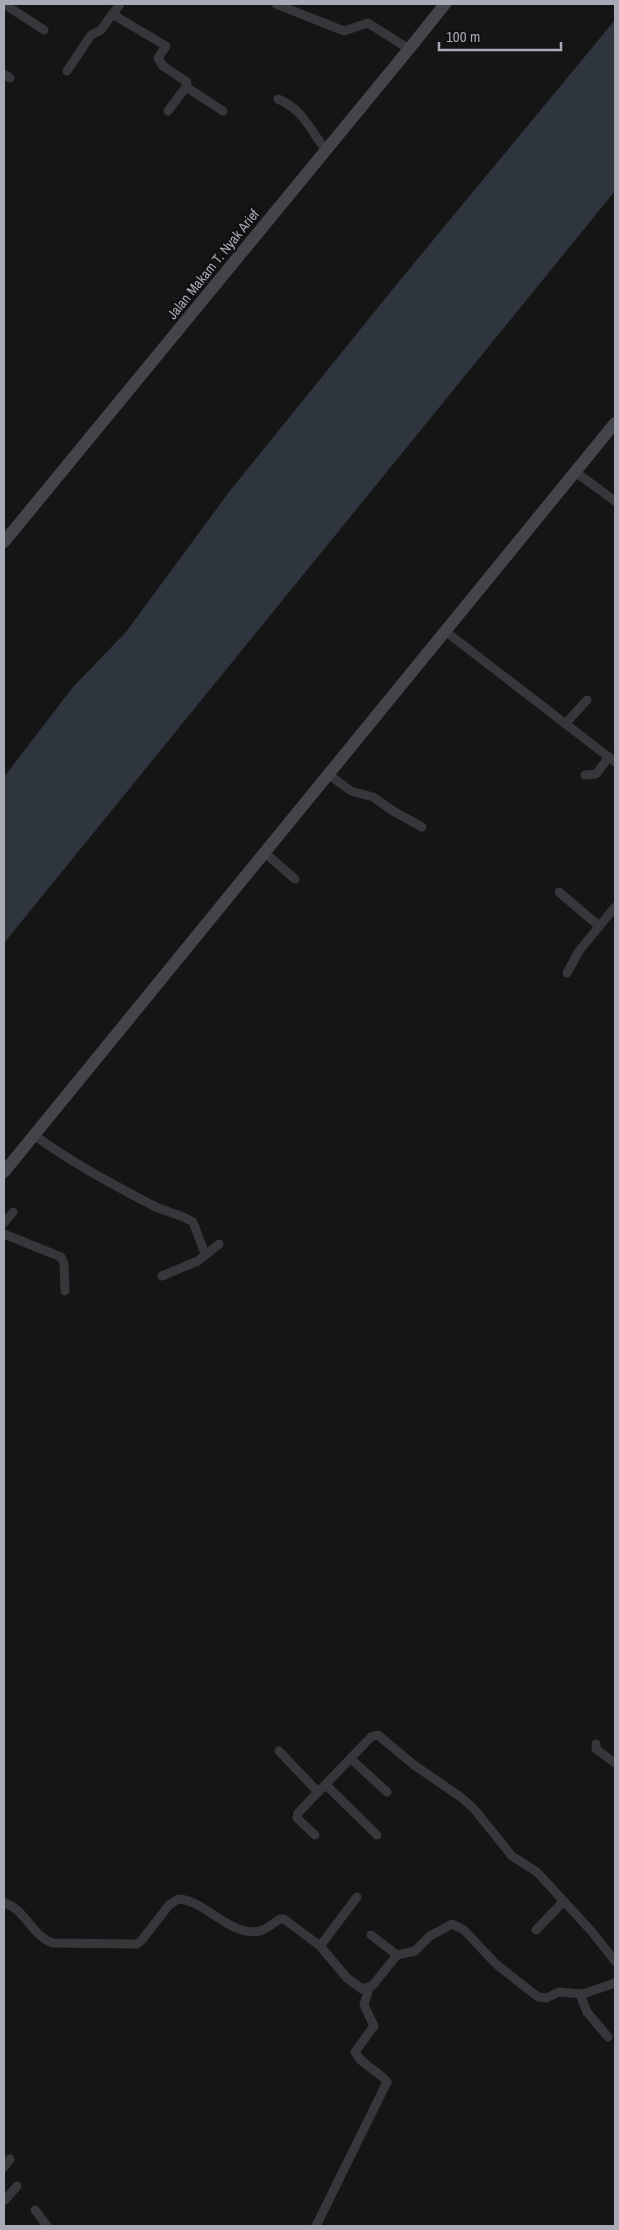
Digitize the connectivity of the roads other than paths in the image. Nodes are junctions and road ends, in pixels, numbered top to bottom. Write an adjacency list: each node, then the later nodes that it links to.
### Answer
1 (4, 4): 6 (street)
2 (120, 4): 5 (street)
3 (276, 4): 7 (street)
4 (445, 4): 7 (street, Jalan Makam T. Nyak Arief)
5 (112, 14): 8 (street); 9 (street)
6 (44, 30)
7 (409, 49): 13 (street, Jalan Makam T. Nyak Arief)
8 (67, 71)
9 (186, 87): 11 (street); 12 (street)
10 (278, 99): 13 (street)
11 (223, 110)
12 (168, 111)
13 (326, 150): 17 (street, Jalan Makam T. Nyak Arief)
14 (615, 423): 15 (street)
15 (583, 478): 16 (street); 18 (street)
16 (615, 501)
17 (4, 542)
18 (449, 634): 20 (street); 23 (street)
19 (587, 700): 20 (street)
20 (565, 724): 21 (street)
21 (613, 758): 22 (street)
22 (585, 774)
23 (332, 776): 24 (street); 25 (street)
24 (422, 827)
25 (265, 853): 26 (street); 31 (street)
26 (295, 879)
27 (559, 892): 29 (street)
28 (615, 907): 29 (street)
29 (599, 926): 30 (street)
30 (567, 973)
31 (34, 1136): 32 (street); 37 (street)
32 (4, 1172)
33 (13, 1212): 34 (street)
34 (4, 1223)
35 (4, 1234): 39 (street)
36 (219, 1244): 37 (street)
37 (205, 1254): 38 (street)
38 (162, 1276)
39 (64, 1291)
40 (596, 1744): 43 (street)
41 (279, 1752): 45 (street)
42 (351, 1759): 44 (street); 46 (street); 50 (street)
43 (615, 1763)
44 (326, 1785): 45 (street); 48 (street)
45 (318, 1792): 47 (street)
46 (386, 1792)
47 (315, 1834)
48 (378, 1835)
49 (357, 1897): 54 (street)
50 (564, 1901): 52 (street); 56 (street)
51 (4, 1903): 54 (street)
52 (536, 1930)
53 (371, 1935): 55 (street)
54 (320, 1946): 58 (street)
55 (398, 1955): 58 (street); 59 (street)
56 (615, 1961)
57 (615, 1983): 59 (street)
58 (369, 1988): 65 (street)
59 (580, 1994): 60 (street)
60 (608, 2037)
61 (17, 2186): 62 (street)
62 (4, 2201)
63 (34, 2210): 64 (street)
64 (46, 2226)
65 (316, 2226)

